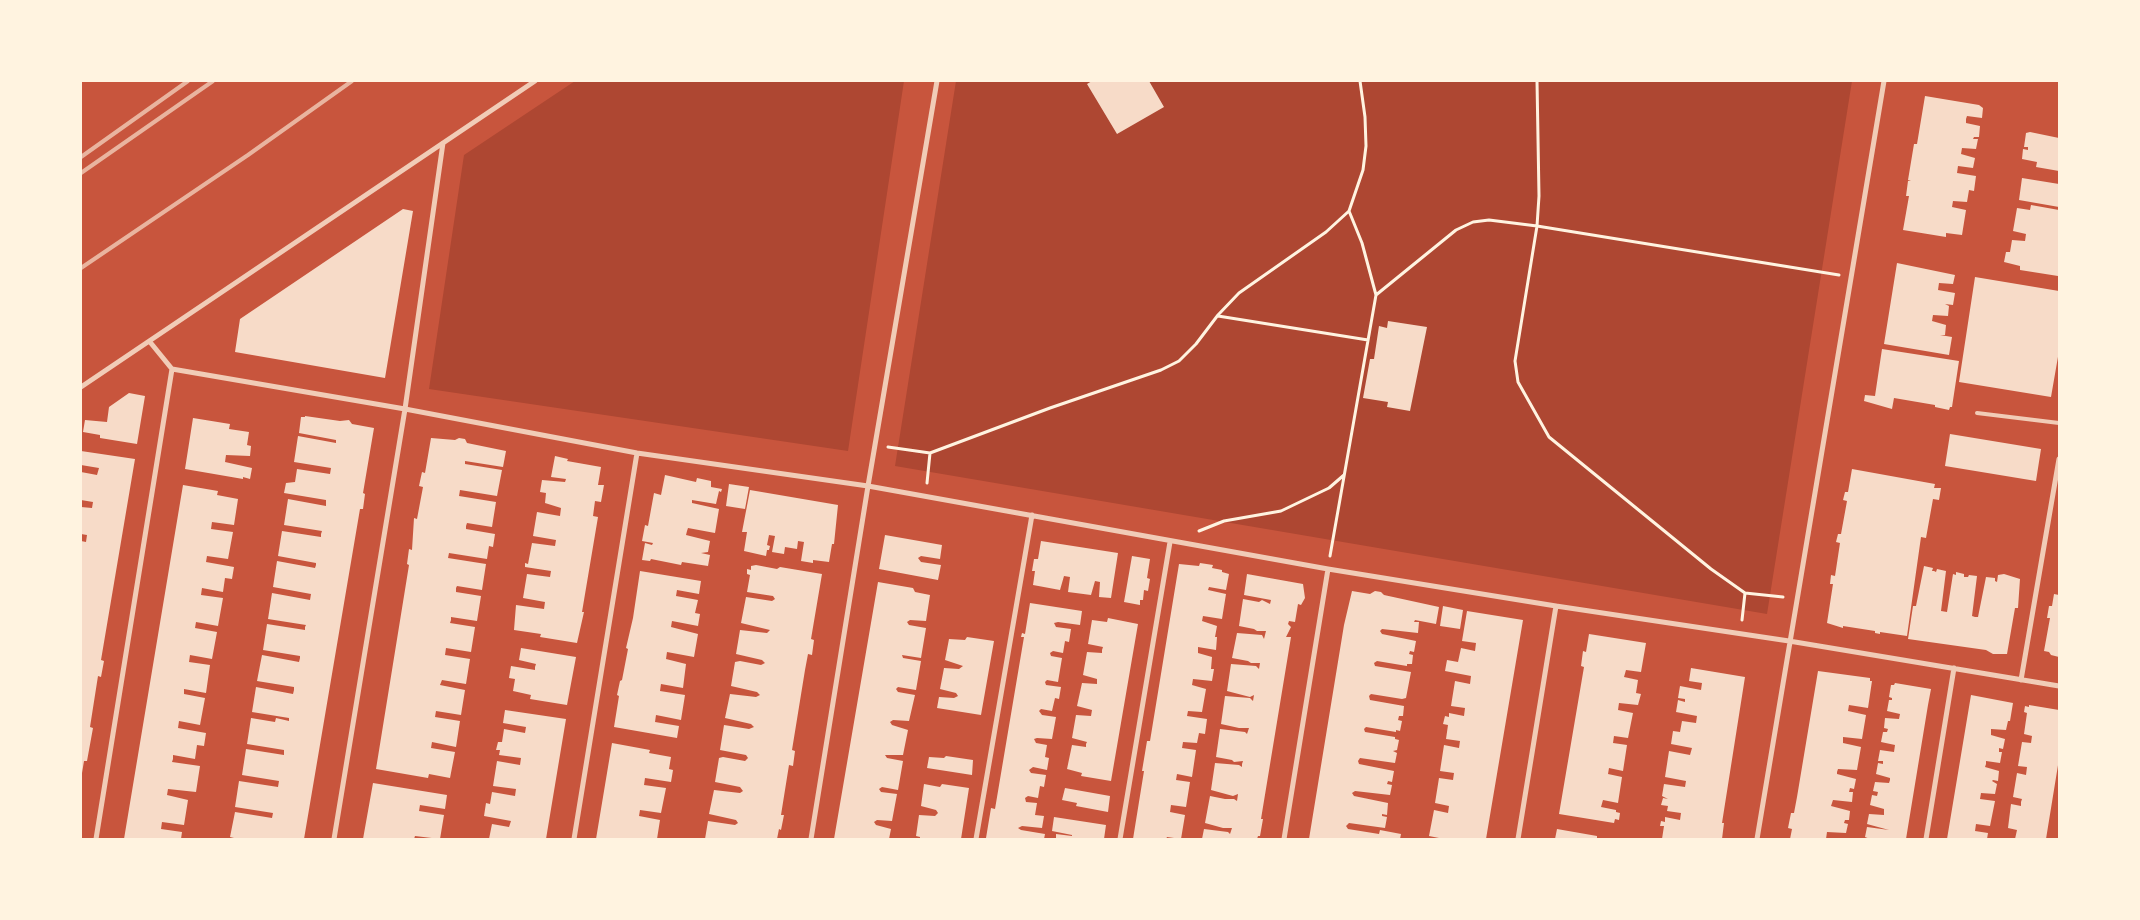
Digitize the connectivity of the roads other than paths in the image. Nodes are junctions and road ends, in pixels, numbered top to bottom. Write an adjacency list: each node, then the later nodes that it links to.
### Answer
1 (535, 81): 4 (street)
2 (937, 81): 13 (street)
3 (1884, 81): 18 (street)
4 (443, 143): 5 (street); 8 (street)
5 (150, 342): 6 (street); 7 (street)
6 (172, 369): 8 (street); 22 (street)
7 (81, 387)
8 (404, 409): 11 (street); 23 (street)
9 (1977, 413): 10 (lane)
10 (2059, 423)
11 (637, 453): 13 (street); 24 (street)
12 (2059, 459): 20 (street)
13 (868, 486): 14 (street); 25 (street)
14 (1032, 515): 15 (street); 26 (street)
15 (1170, 542): 16 (street); 27 (street)
16 (1328, 569): 17 (street); 28 (street)
17 (1556, 606): 18 (street); 29 (street)
18 (1789, 641): 19 (street); 30 (street)
19 (1954, 668): 20 (street); 31 (street)
20 (2021, 680): 21 (street)
21 (2059, 686)
22 (96, 839)
23 (334, 839)
24 (574, 839)
25 (811, 839)
26 (976, 839)
27 (1120, 839)
28 (1284, 839)
29 (1518, 839)
30 (1757, 839)
31 (1926, 839)

